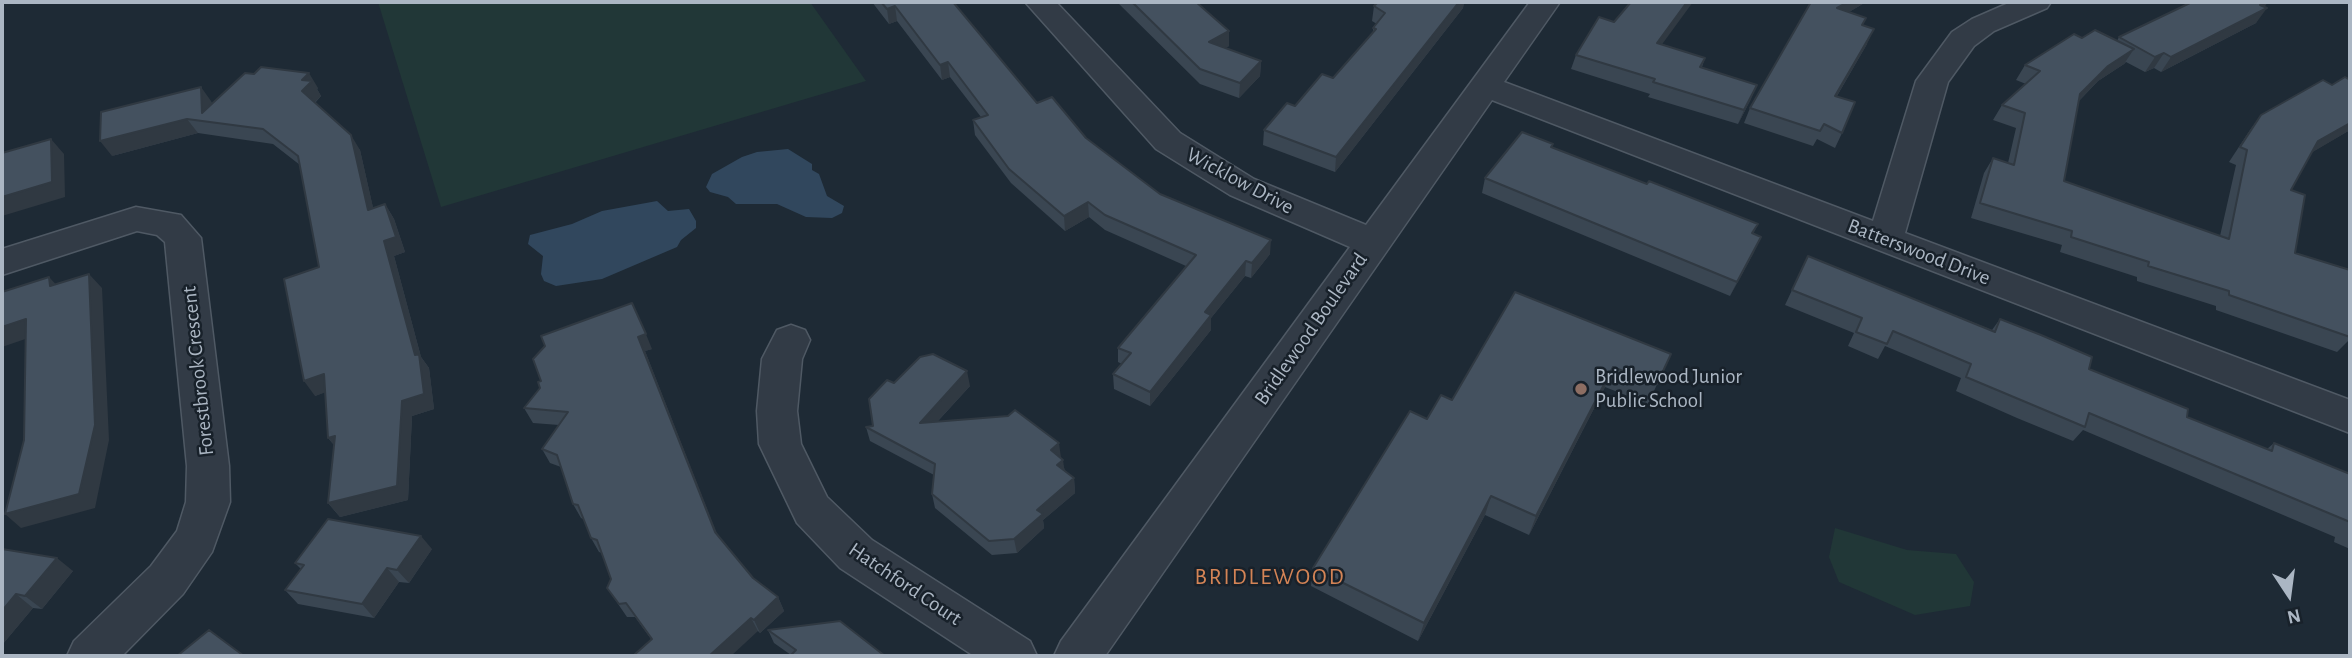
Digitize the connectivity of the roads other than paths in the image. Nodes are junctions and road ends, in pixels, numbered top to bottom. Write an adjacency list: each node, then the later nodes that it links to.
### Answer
1 (1040, 2): 6 (street, Wicklow Drive)
2 (1544, 2): 4 (street, Bridlewood Boulevard)
3 (2036, 2): 5 (street)
4 (1487, 87): 5 (street, Batterswood Drive); 6 (street, Bridlewood Boulevard)
5 (1885, 239): 9 (street, Batterswood Drive)
6 (1372, 243): 12 (street, Bridlewood Boulevard)
7 (2, 262): 10 (street, Forestbrook Crescent)
8 (791, 340): 11 (street, Hatchford Court)
9 (2350, 417)
10 (91, 656)
11 (1013, 656)
12 (1078, 656)

